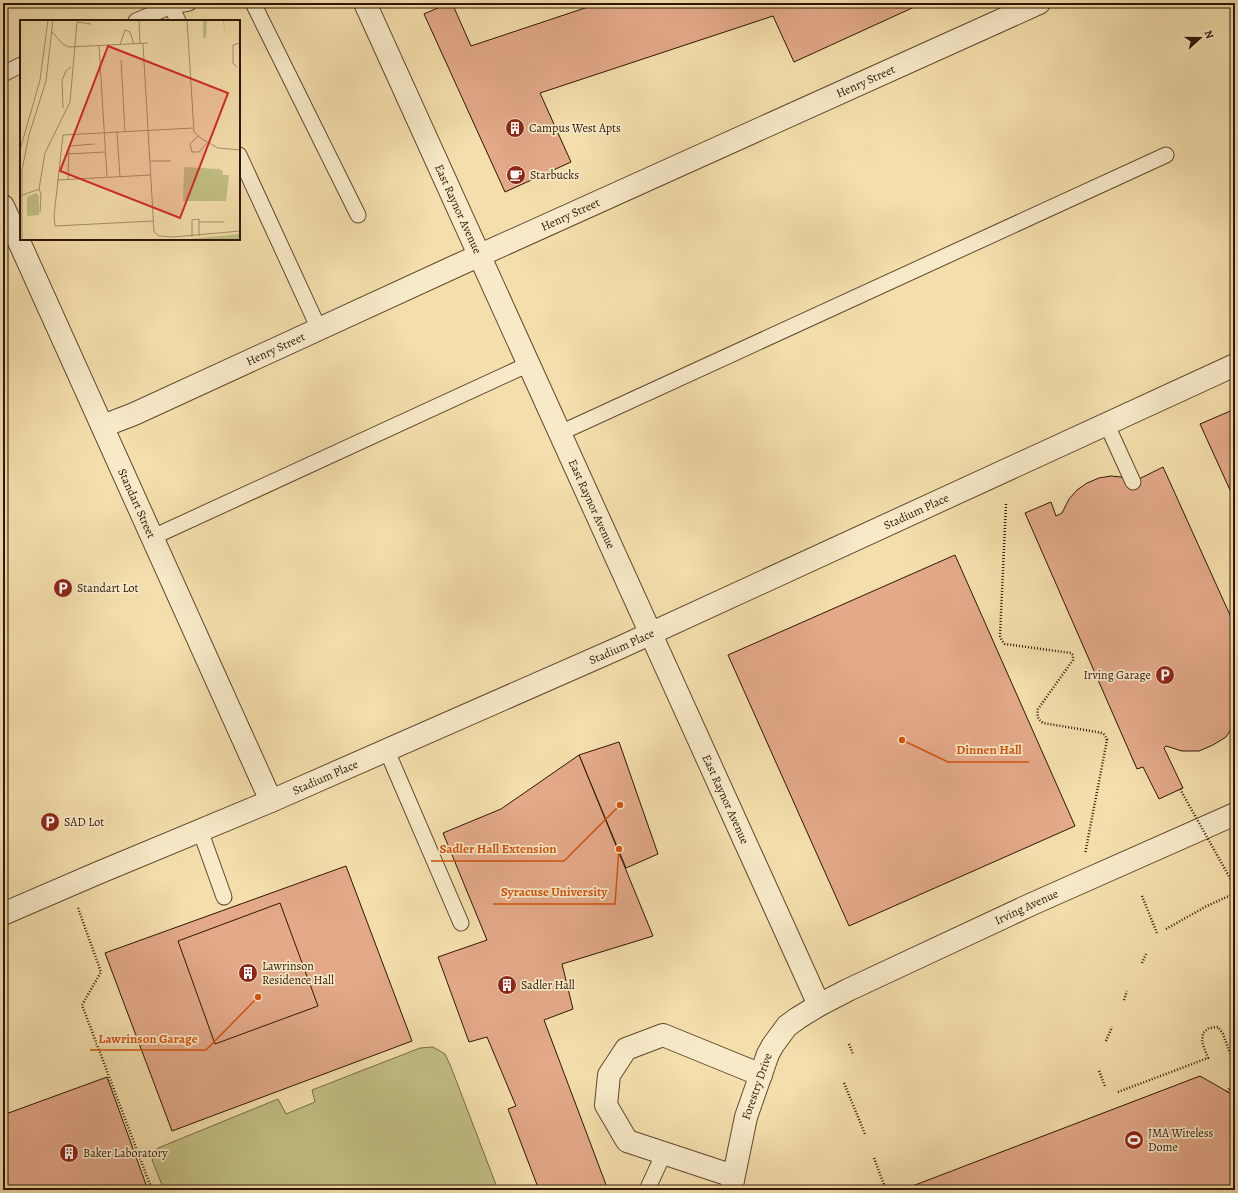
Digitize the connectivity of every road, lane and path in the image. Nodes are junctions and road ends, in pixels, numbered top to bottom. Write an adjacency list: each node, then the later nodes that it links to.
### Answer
1 (190, 3): 5 (lane)
2 (253, 3): 13 (lane)
3 (365, 3): 14 (street, East Raynor Avenue)
4 (1039, 3): 14 (street, Henry Street)
5 (171, 6): 6 (lane); 7 (lane)
6 (138, 20)
7 (178, 20)
8 (20, 66): 9 (lane)
9 (3, 74)
10 (1166, 155): 20 (lane)
11 (240, 157): 15 (lane)
12 (3, 206): 19 (street, Standart Street)
13 (358, 215)
14 (480, 256): 15 (street, Henry Street); 16 (street, East Raynor Avenue)
15 (319, 329): 19 (street, Henry Street)
16 (529, 364): 20 (street, East Raynor Avenue); 23 (lane)
17 (1235, 365): 18 (street, Stadium Place)
18 (1107, 425): 21 (lane); 24 (street, Stadium Place)
19 (103, 426): 23 (street, Standart Street)
20 (560, 433): 24 (street, East Raynor Avenue)
21 (1133, 482)
22 (1006, 504): 30 (path)
23 (153, 537): 27 (street, Standart Street)
24 (651, 634): 25 (street, Stadium Place); 44 (street, East Raynor Avenue)
25 (387, 751): 27 (street, Stadium Place); 37 (lane)
26 (1180, 789): 32 (path, bridge)
27 (271, 801): 29 (street, Stadium Place)
28 (1235, 814): 44 (street, Irving Avenue)
29 (200, 830): 31 (street, Stadium Place); 34 (lane)
30 (1085, 856)
31 (70, 885): 36 (street, Stadium Place); 61 (path)
32 (1235, 887)
33 (1235, 893): 38 (path)
34 (224, 896)
35 (1142, 896): 39 (path)
36 (3, 914)
37 (461, 922)
38 (1166, 929)
39 (1157, 933)
40 (1147, 952): 41 (path)
41 (1142, 964)
42 (1127, 991): 43 (path)
43 (1124, 1000)
44 (819, 1005): 51 (street, Forestry Drive)
45 (1112, 1027): 46 (path)
46 (1106, 1040)
47 (849, 1044): 48 (path)
48 (853, 1054)
49 (1235, 1067): 55 (path)
50 (1099, 1071): 54 (path)
51 (761, 1075): 58 (street); 60 (street, Forestry Drive)
52 (1235, 1080): 56 (path)
53 (844, 1083): 57 (path)
54 (1105, 1086)
55 (1118, 1092)
56 (1228, 1092)
57 (865, 1134)
58 (664, 1153): 60 (street); 62 (lane)
59 (874, 1158): 63 (path)
60 (732, 1183)
61 (152, 1190)
62 (647, 1190)
63 (886, 1190)

